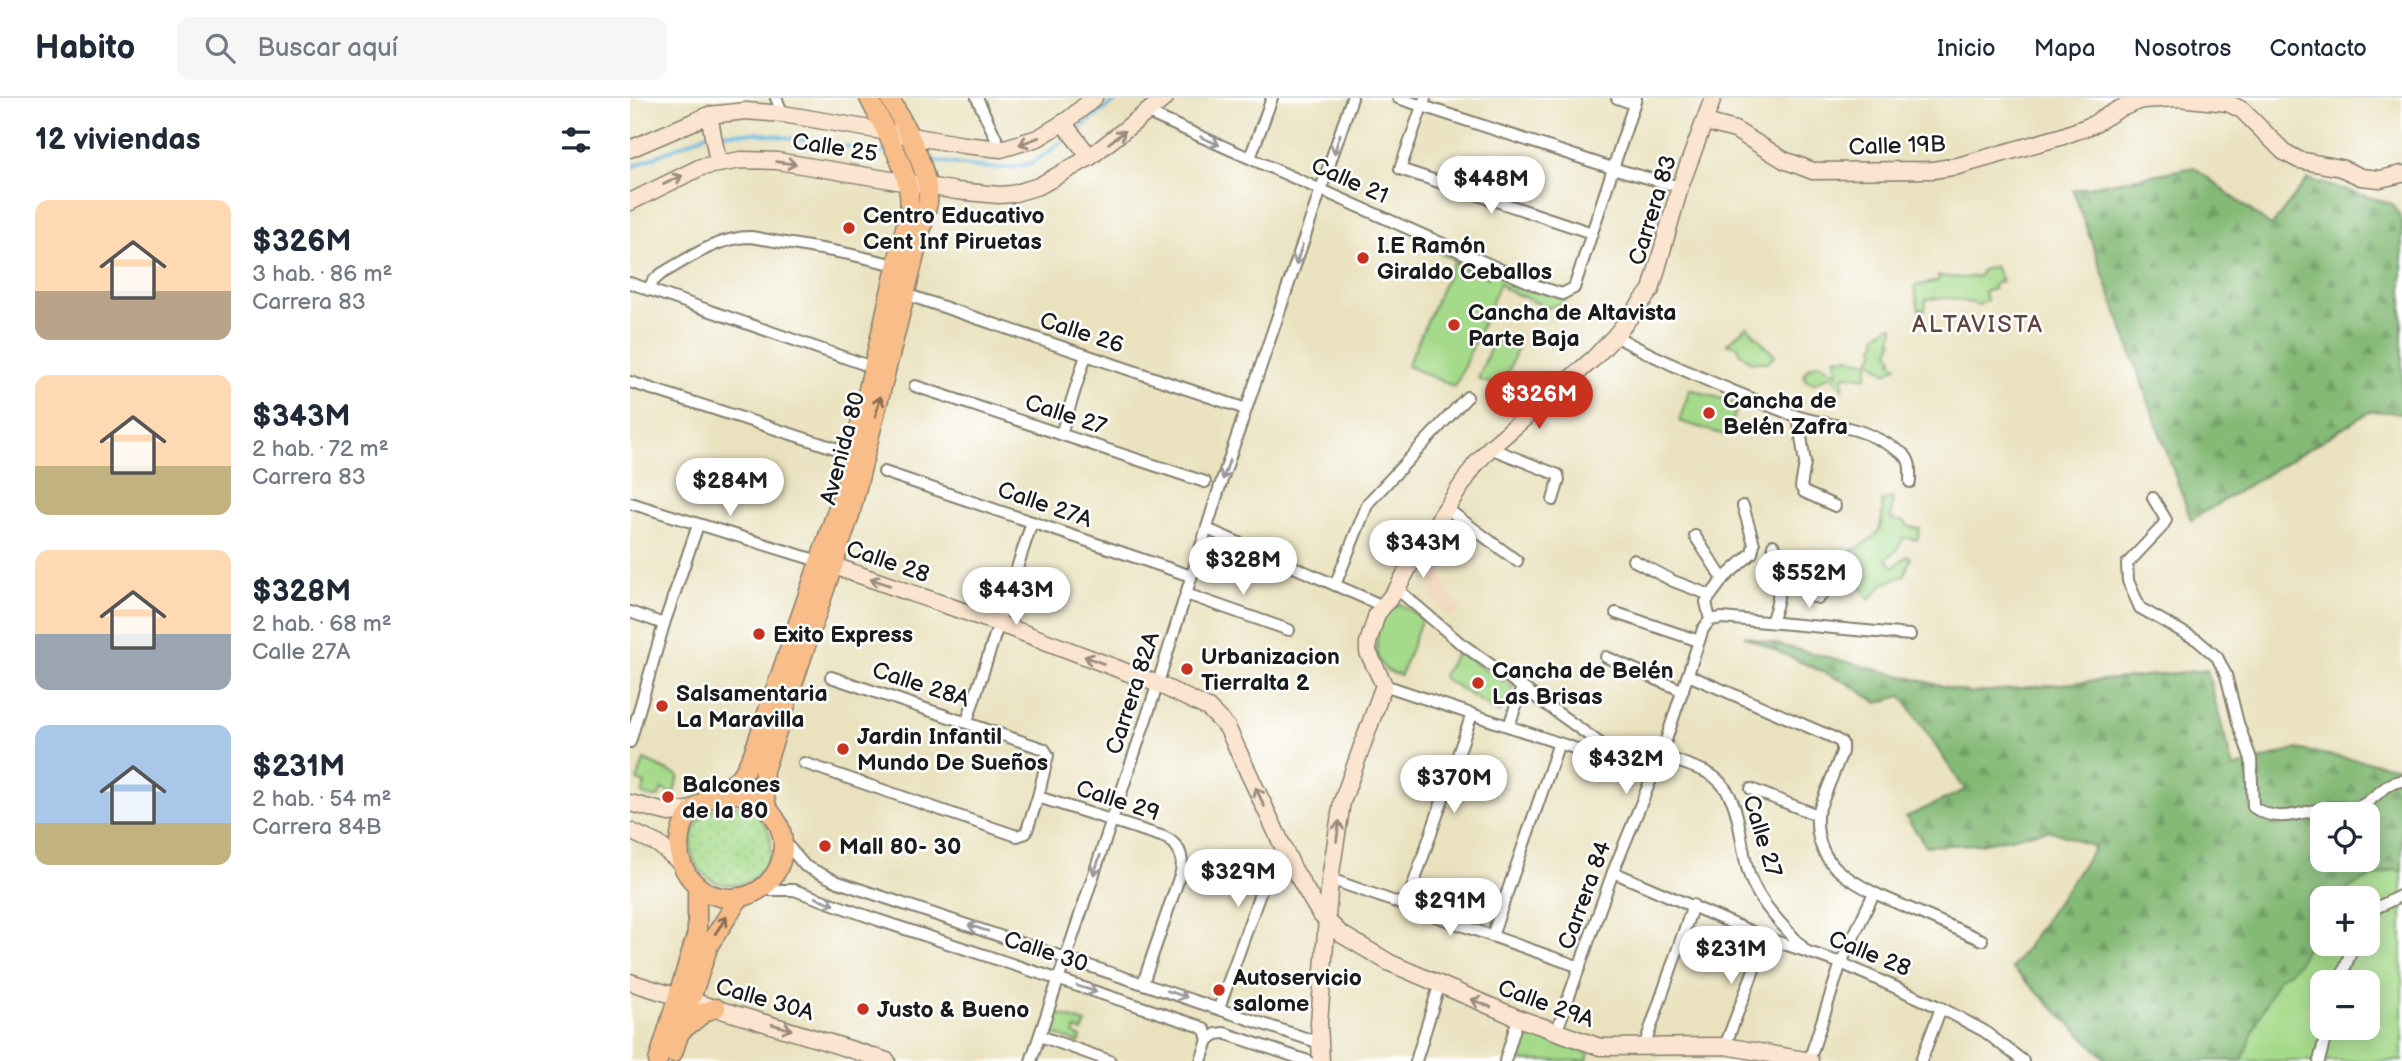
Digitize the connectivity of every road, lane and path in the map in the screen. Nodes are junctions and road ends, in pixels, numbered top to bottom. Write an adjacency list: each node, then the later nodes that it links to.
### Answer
1 (776, 98): 16 (street)
2 (869, 98): 20 (main road, Avenida 80)
3 (890, 98): 21 (main road, Avenida 80)
4 (977, 98): 23 (street)
5 (1094, 98): 19 (street)
6 (1165, 98): 15 (street, Calle 25)
7 (1272, 98): 26 (street)
8 (1352, 98): 31 (street, Carrera 82A, one-way to 31)
9 (1398, 98): 14 (street)
10 (1617, 98): 13 (street)
11 (1713, 98): 18 (street, Carrera 83)
12 (2229, 100): 18 (street, Calle 19B); 29 (street, Calle 19B)
13 (1635, 101): 27 (street)
14 (1423, 102): 27 (street); 33 (street)
15 (1148, 113): 24 (street, Calle 25, one-way to 15); 26 (street, Calle 21, one-way to 26)
16 (783, 114): 17 (street, Calle 25); 20 (street, Calle 25)
17 (710, 122): 22 (street, Calle 25); 25 (street)
18 (1704, 122): 30 (street, Carrera 83)
19 (1068, 123): 23 (street, one-way to 23); 24 (street)
20 (887, 136): 21 (street, Calle 25); 28 (main road, Avenida 80)
21 (911, 140): 23 (street, Calle 25); 28 (main road, Avenida 80)
22 (630, 149)
23 (1001, 149)
24 (1091, 153): 28 (street, Calle 25)
25 (717, 154): 28 (street, Calle 25, one-way to 28); 32 (street, Calle 25, one-way to 25)
26 (1250, 158): 31 (street, Calle 21)
27 (1612, 168): 30 (street); 33 (street)
28 (915, 177): 34 (main road, Avenida 80); 37 (main road, Avenida 80)
29 (2400, 179)
30 (1680, 187): 38 (street, Carrera 83)
31 (1322, 190): 33 (street, Calle 21); 44 (street, Carrera 82A, one-way to 44)
32 (630, 202)
33 (1592, 233)
34 (895, 265): 36 (street); 40 (main road, Avenida 80)
35 (630, 283): 36 (street)
36 (648, 289): 40 (street)
37 (905, 294): 39 (street, Calle 26); 65 (main road, Avenida 80, one-way to 37)
38 (1615, 336): 45 (street); 47 (street, Carrera 83)
39 (1086, 355): 44 (street, Calle 26); 46 (street)
40 (872, 367): 48 (main road, Avenida 80)
41 (630, 382): 48 (street)
42 (915, 386): 46 (street, Calle 27)
43 (1466, 397): 70 (street)
44 (1246, 409): 60 (street, Carrera 82A, one-way to 60)
45 (1798, 417): 51 (street); 56 (street)
46 (1061, 434): 50 (street, Calle 27)
47 (1490, 448): 53 (street); 57 (street, Carrera 83)
48 (853, 454): 65 (main road, Avenida 80)
49 (884, 472): 58 (street, Calle 27A)
50 (1205, 482)
51 (1910, 482)
52 (2153, 498): 102 (street)
53 (1553, 500)
54 (630, 503): 59 (street, Calle 28)
55 (1744, 506): 69 (street)
56 (1835, 506)
57 (1446, 508): 64 (street); 71 (street, Carrera 83)
58 (1032, 522): 68 (street, Calle 27A); 82 (street)
59 (698, 524): 65 (street, Calle 28); 81 (street)
60 (1207, 529): 68 (street, Carrera 82A); 70 (street)
61 (1695, 536): 69 (street)
62 (1773, 545): 66 (street)
63 (1633, 560): 74 (street)
64 (1517, 561)
65 (827, 564): 82 (street, Calle 28, one-way to 65); 104 (main road, Avenida 80); 108 (main road, Avenida 80)
66 (1777, 566): 67 (street); 80 (street)
67 (1805, 568): 72 (street); 72 (street)
68 (1191, 576): 73 (street, Carrera 82A)
69 (1723, 579): 74 (street)
70 (1335, 585): 76 (street)
71 (1397, 589): 76 (street, Carrera 83); 91 (street)
72 (1826, 589): 75 (street)
73 (1186, 594): 83 (street); 89 (street, Carrera 82A)
74 (1710, 595): 79 (street, Carrera 84)
75 (1809, 596)
76 (1383, 606): 90 (street, Carrera 83)
77 (630, 612): 81 (street)
78 (1616, 612): 85 (street)
79 (1710, 620): 80 (street); 85 (street, Carrera 84)
80 (1771, 622): 84 (street)
81 (664, 624): 96 (street)
82 (1000, 624): 89 (street, Calle 28, one-way to 82); 94 (street)
83 (1289, 630)
84 (1910, 635)
85 (1699, 641): 87 (street, Carrera 84)
86 (1606, 657): 92 (street)
87 (1688, 675): 92 (street, Carrera 84); 109 (street)
88 (831, 677): 94 (street, Calle 28A)
89 (1158, 684): 110 (street, Carrera 82A); 114 (street, Calle 28, one-way to 89)
90 (1384, 685): 93 (street); 116 (street, one-way to 90)
91 (1522, 687): 95 (street); 100 (street)
92 (1683, 691): 98 (street, Carrera 84)
93 (1472, 714): 95 (street); 123 (street)
94 (967, 721): 105 (street, Calle 28A)
95 (1509, 726): 97 (street)
96 (630, 742)
97 (1559, 743): 100 (street); 126 (street)
98 (1661, 755): 101 (street, Carrera 84); 129 (street, Calle 27)
99 (804, 763): 105 (street)
100 (1633, 767): 101 (street)
101 (1652, 774): 115 (street, Carrera 84)
102 (2402, 781)
103 (1751, 789): 109 (street)
104 (722, 795): 107 (main road); 108 (main road)
105 (1038, 797): 110 (street, Calle 29)
106 (630, 803): 107 (street)
107 (694, 809): 113 (main road)
108 (768, 810): 112 (main road)
109 (1817, 815): 119 (street)
110 (1112, 820): 130 (street, Carrera 82A, one-way to 130); 135 (street, Calle 29)
111 (630, 831): 113 (street)
112 (782, 839): 118 (main road); 130 (street, Calle 30, one-way to 112)
113 (681, 863): 117 (main road)
114 (1293, 868): 125 (street, Calle 28); 140 (street)
115 (1613, 872): 122 (street, Calle 28); 132 (street, Carrera 84)
116 (1331, 879): 123 (street); 125 (street)
117 (697, 886): 121 (main road); 137 (main road)
118 (758, 890): 121 (main road); 133 (street, Calle 30, one-way to 133)
119 (1874, 893): 128 (street); 131 (street)
120 (2402, 895): 124 (street)
121 (740, 897): 137 (main road, one-way to 121)
122 (1693, 905): 127 (street, Calle 28); 149 (street)
123 (1406, 906): 126 (street)
124 (2380, 906)
125 (1328, 923): 136 (street, Calle 29A); 147 (street)
126 (1492, 936): 132 (street)
127 (1766, 937): 129 (street, Calle 28); 148 (street)
128 (1982, 940)
129 (1807, 952): 131 (street, Calle 28)
130 (1066, 958): 133 (street, Carrera 82A); 135 (street, Calle 30)
131 (1841, 963): 138 (street, Calle 28); 160 (street)
132 (1580, 967): 143 (street, Carrera 84)
133 (1059, 979): 144 (street, Carrera 82A); 145 (street, Calle 30, one-way to 145)
134 (630, 982): 137 (street, Calle 30A)
135 (1143, 983): 140 (street, Calle 30, one-way to 140)
136 (1440, 986): 141 (street, Calle 29A, one-way to 136); 158 (street)
137 (684, 1000): 139 (street, Calle 30A); 142 (main road); 150 (main road)
138 (1941, 1008): 161 (street); 162 (street, Calle 28)
139 (716, 1009): 142 (main road); 152 (street, Calle 30A, one-way to 152)
140 (1220, 1009): 147 (street, Calle 30)
141 (1518, 1018): 143 (street, Calle 29A); 159 (street)
142 (680, 1032): 151 (main road)
143 (1556, 1032): 149 (street, Calle 29A)
144 (1040, 1036): 153 (street, Carrera 82A); 154 (street)
145 (1208, 1040): 155 (street); 156 (street)
146 (2325, 1040): 163 (street)
147 (1320, 1043): 157 (street)
148 (1725, 1046): 149 (street, Calle 29A); 160 (street, Calle 29A)
149 (1644, 1047)
150 (657, 1061)
151 (670, 1061)
152 (887, 1061)
153 (1031, 1061)
154 (1110, 1061)
155 (1201, 1061)
156 (1308, 1061)
157 (1321, 1061)
158 (1416, 1061)
159 (1504, 1061)
160 (1809, 1061)
161 (1921, 1061)
162 (2023, 1061)
163 (2319, 1061)

